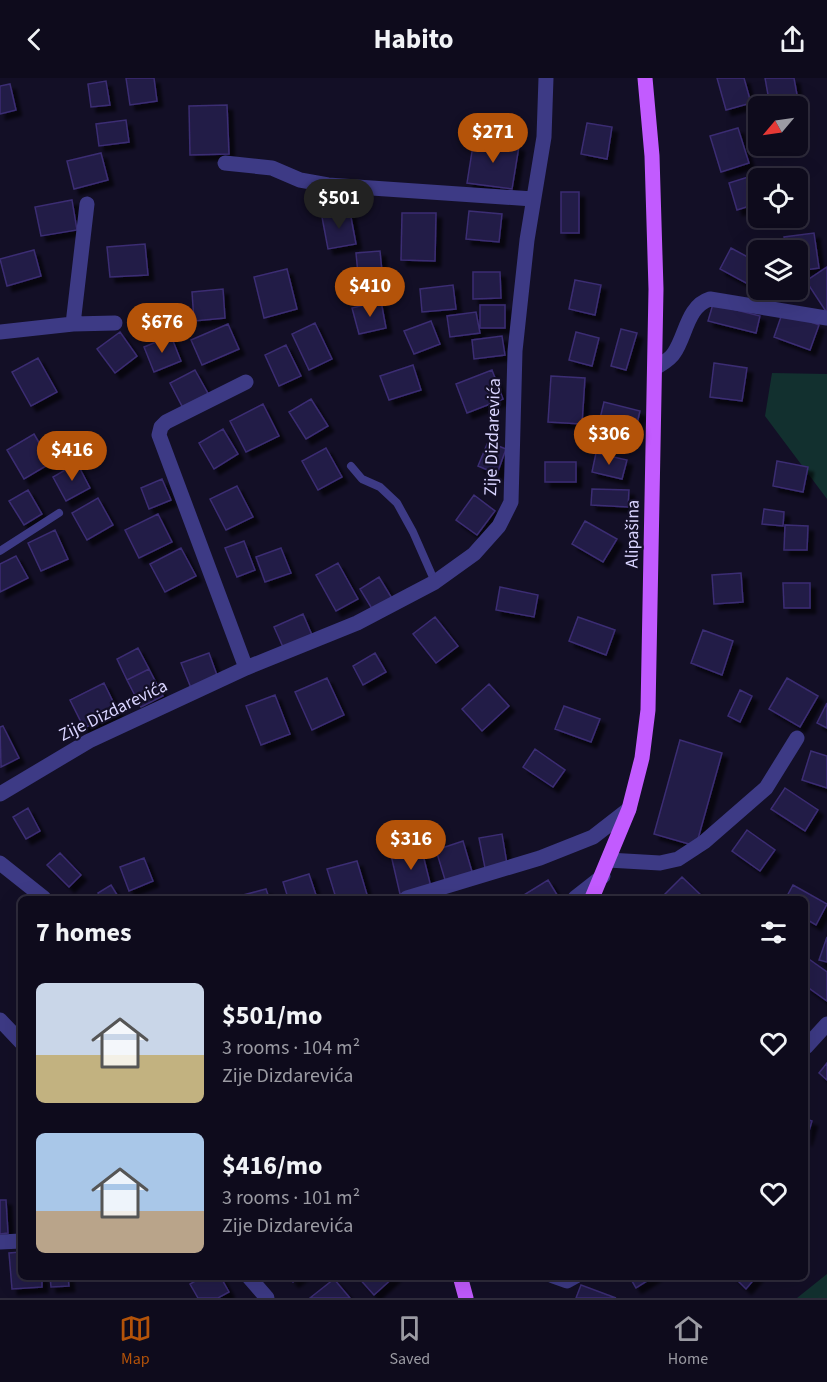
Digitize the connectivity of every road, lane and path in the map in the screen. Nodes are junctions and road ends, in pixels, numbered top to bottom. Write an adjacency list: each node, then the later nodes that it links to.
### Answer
1 (546, 78): 4 (street, Zije Dizdarevića)
2 (645, 78): 10 (main road, Alipašina)
3 (225, 163): 4 (street)
4 (533, 199): 15 (street, Zije Dizdarevića)
5 (87, 204): 8 (street)
6 (827, 318): 10 (street)
7 (115, 323): 8 (street)
8 (73, 324): 9 (street)
9 (0, 332)
10 (655, 368): 19 (main road, Alipašina)
11 (246, 382): 16 (street)
12 (351, 465): 15 (lane)
13 (59, 513): 14 (lane)
14 (0, 551)
15 (435, 582): 16 (street, Zije Dizdarevića)
16 (246, 668): 18 (street, Zije Dizdarevića)
17 (797, 738): 20 (street)
18 (0, 794)
19 (629, 809): 20 (main road, Alipašina); 24 (street)
20 (608, 860): 22 (main road, Alipašina)
21 (0, 863): 23 (street)
22 (603, 876): 25 (street); 26 (main road, Alipašina)
23 (41, 896)
24 (414, 896)
25 (578, 896)
26 (593, 896)
27 (0, 1020): 29 (street)
28 (827, 1024): 30 (street)
29 (18, 1039)
30 (808, 1045)
31 (18, 1240): 32 (street)
32 (0, 1242)
33 (251, 1280): 35 (street)
34 (461, 1280): 36 (main road)
35 (267, 1298)
36 (466, 1298)

